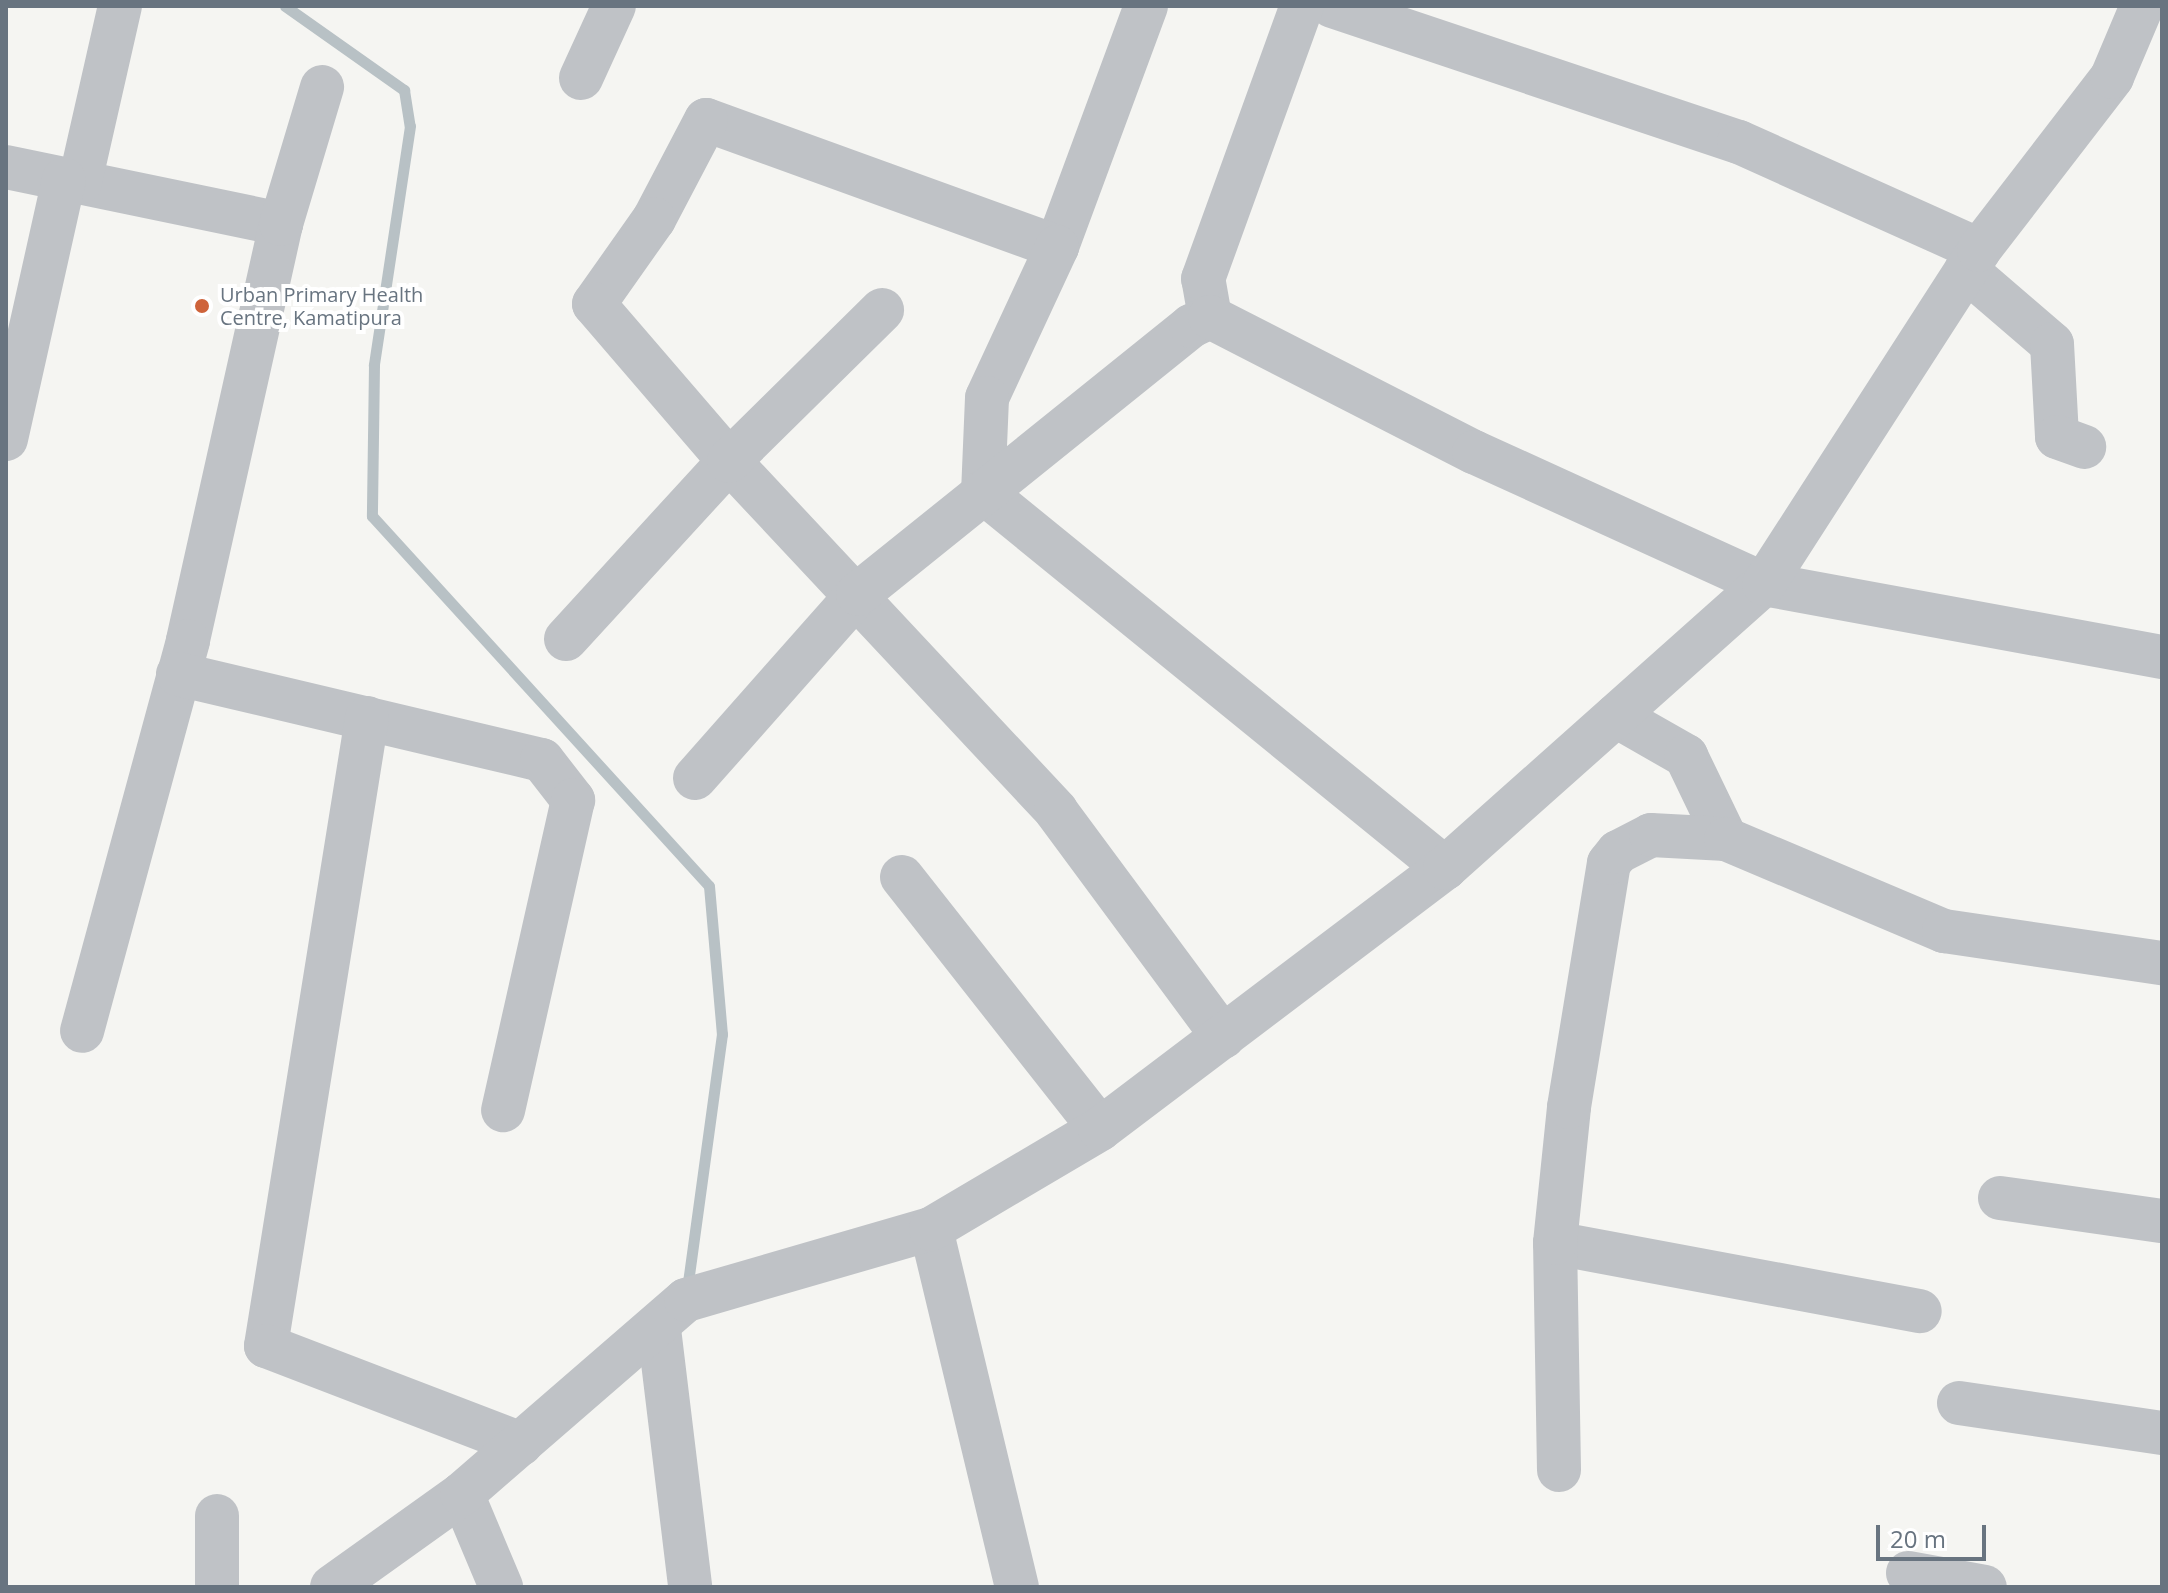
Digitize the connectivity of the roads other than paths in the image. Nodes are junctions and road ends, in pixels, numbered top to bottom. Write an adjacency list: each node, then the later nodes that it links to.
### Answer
1 (120, 6): 10 (street)
2 (614, 6): 7 (street)
3 (1146, 6): 12 (street)
4 (1302, 6): 15 (street)
5 (1332, 6): 13 (street)
6 (2142, 6): 13 (street)
7 (581, 78)
8 (322, 87): 11 (street)
9 (6, 167): 10 (street)
10 (72, 180): 11 (street); 16 (street)
11 (281, 224): 24 (street)
12 (1057, 247): 18 (street); 19 (street)
13 (1973, 260): 17 (street); 20 (street)
14 (882, 310): 18 (street)
15 (1210, 317): 19 (street); 20 (street)
16 (6, 439)
17 (2084, 447)
18 (729, 461): 21 (street); 22 (street)
19 (983, 492): 21 (street); 29 (street)
20 (1764, 584): 23 (street); 25 (street)
21 (858, 594): 27 (street); 33 (street)
22 (566, 639)
23 (2162, 657)
24 (178, 674): 26 (street); 32 (street)
25 (1616, 716): 28 (street); 29 (street)
26 (367, 718): 34 (street); 44 (street)
27 (695, 778)
28 (1726, 839): 31 (street); 39 (street)
29 (1445, 868): 33 (street)
30 (902, 877): 35 (street)
31 (2162, 963)
32 (82, 1031)
33 (1223, 1037): 35 (street)
34 (503, 1110)
35 (1100, 1129): 38 (street)
36 (2000, 1198): 37 (street)
37 (2162, 1221)
38 (931, 1229): 41 (street); 53 (street)
39 (1555, 1243): 40 (street); 45 (street)
40 (1920, 1311)
41 (659, 1329): 44 (street); 52 (street)
42 (1959, 1403): 43 (street)
43 (2162, 1433)
44 (521, 1444): 46 (street)
45 (1559, 1470)
46 (462, 1494): 50 (street); 51 (street)
47 (217, 1516): 49 (street)
48 (1908, 1573): 54 (street)
49 (217, 1587)
50 (332, 1587)
51 (501, 1587)
52 (690, 1587)
53 (1017, 1587)
54 (1985, 1587)

